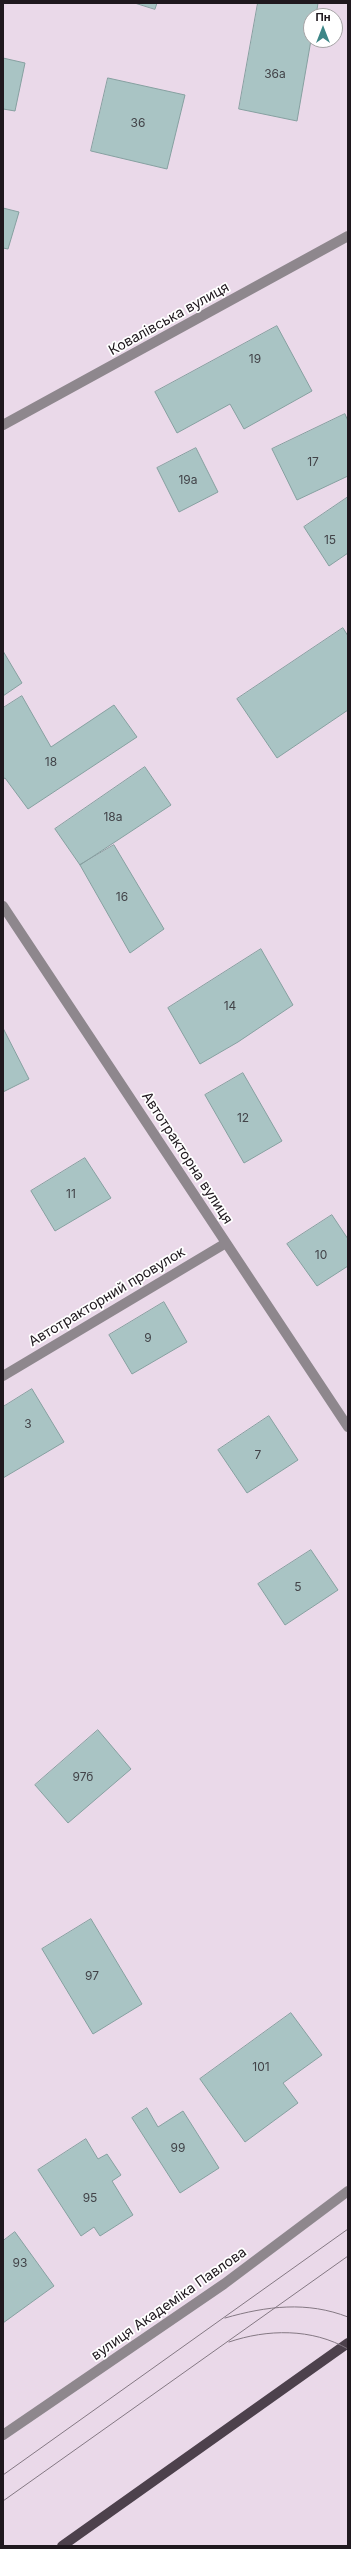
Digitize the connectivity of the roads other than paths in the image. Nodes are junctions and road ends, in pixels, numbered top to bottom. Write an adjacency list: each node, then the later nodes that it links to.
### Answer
1 (347, 238): 2 (street, Ковалівська вулиця)
2 (3, 425)
3 (3, 906): 4 (street, Автотракторна вулиця)
4 (226, 1243): 5 (street, Автотракторний провулок); 6 (street, Автотракторна вулиця)
5 (3, 1376)
6 (348, 1427)
7 (348, 2191): 9 (street, вулиця Академіка Павлова)
8 (348, 2343): 10 (main road)
9 (3, 2435)
10 (62, 2546)

